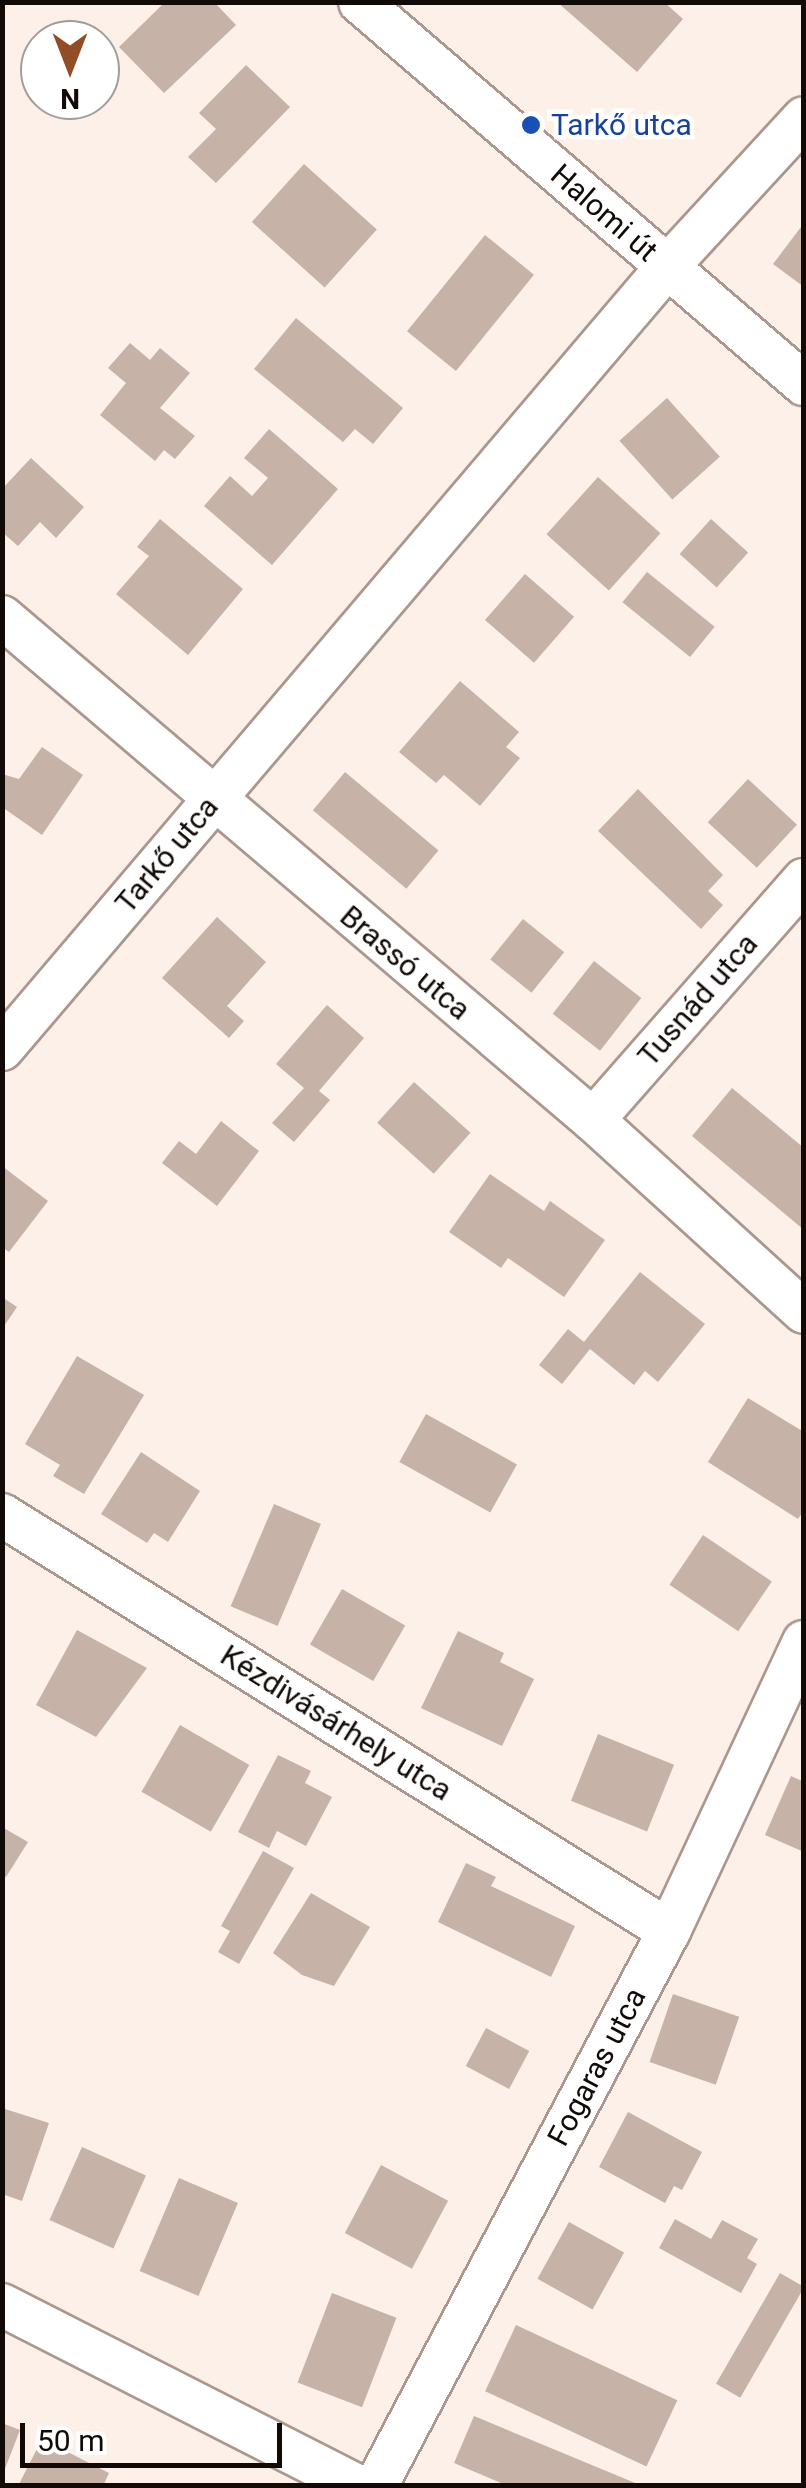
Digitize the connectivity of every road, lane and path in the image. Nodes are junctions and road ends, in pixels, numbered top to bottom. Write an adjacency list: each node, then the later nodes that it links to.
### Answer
1 (360, 2): 3 (street, Halomi út)
2 (804, 118): 3 (street, Tarkő utca)
3 (667, 267): 4 (street, Halomi út); 6 (street, Tarkő utca)
4 (804, 384)
5 (2, 617): 6 (street, Brassó utca)
6 (212, 802): 8 (street, Tarkő utca); 9 (street, Brassó utca)
7 (804, 880): 9 (street, Tusnád utca)
8 (2, 1048)
9 (593, 1120): 10 (street, Brassó utca)
10 (804, 1312)
11 (2, 1515): 13 (street, Kézdivásárhely utca)
12 (804, 1642): 13 (street, Fogaras utca)
13 (669, 1932): 16 (street, Fogaras utca)
14 (2, 2305): 15 (street)
15 (357, 2486)
16 (376, 2486)

